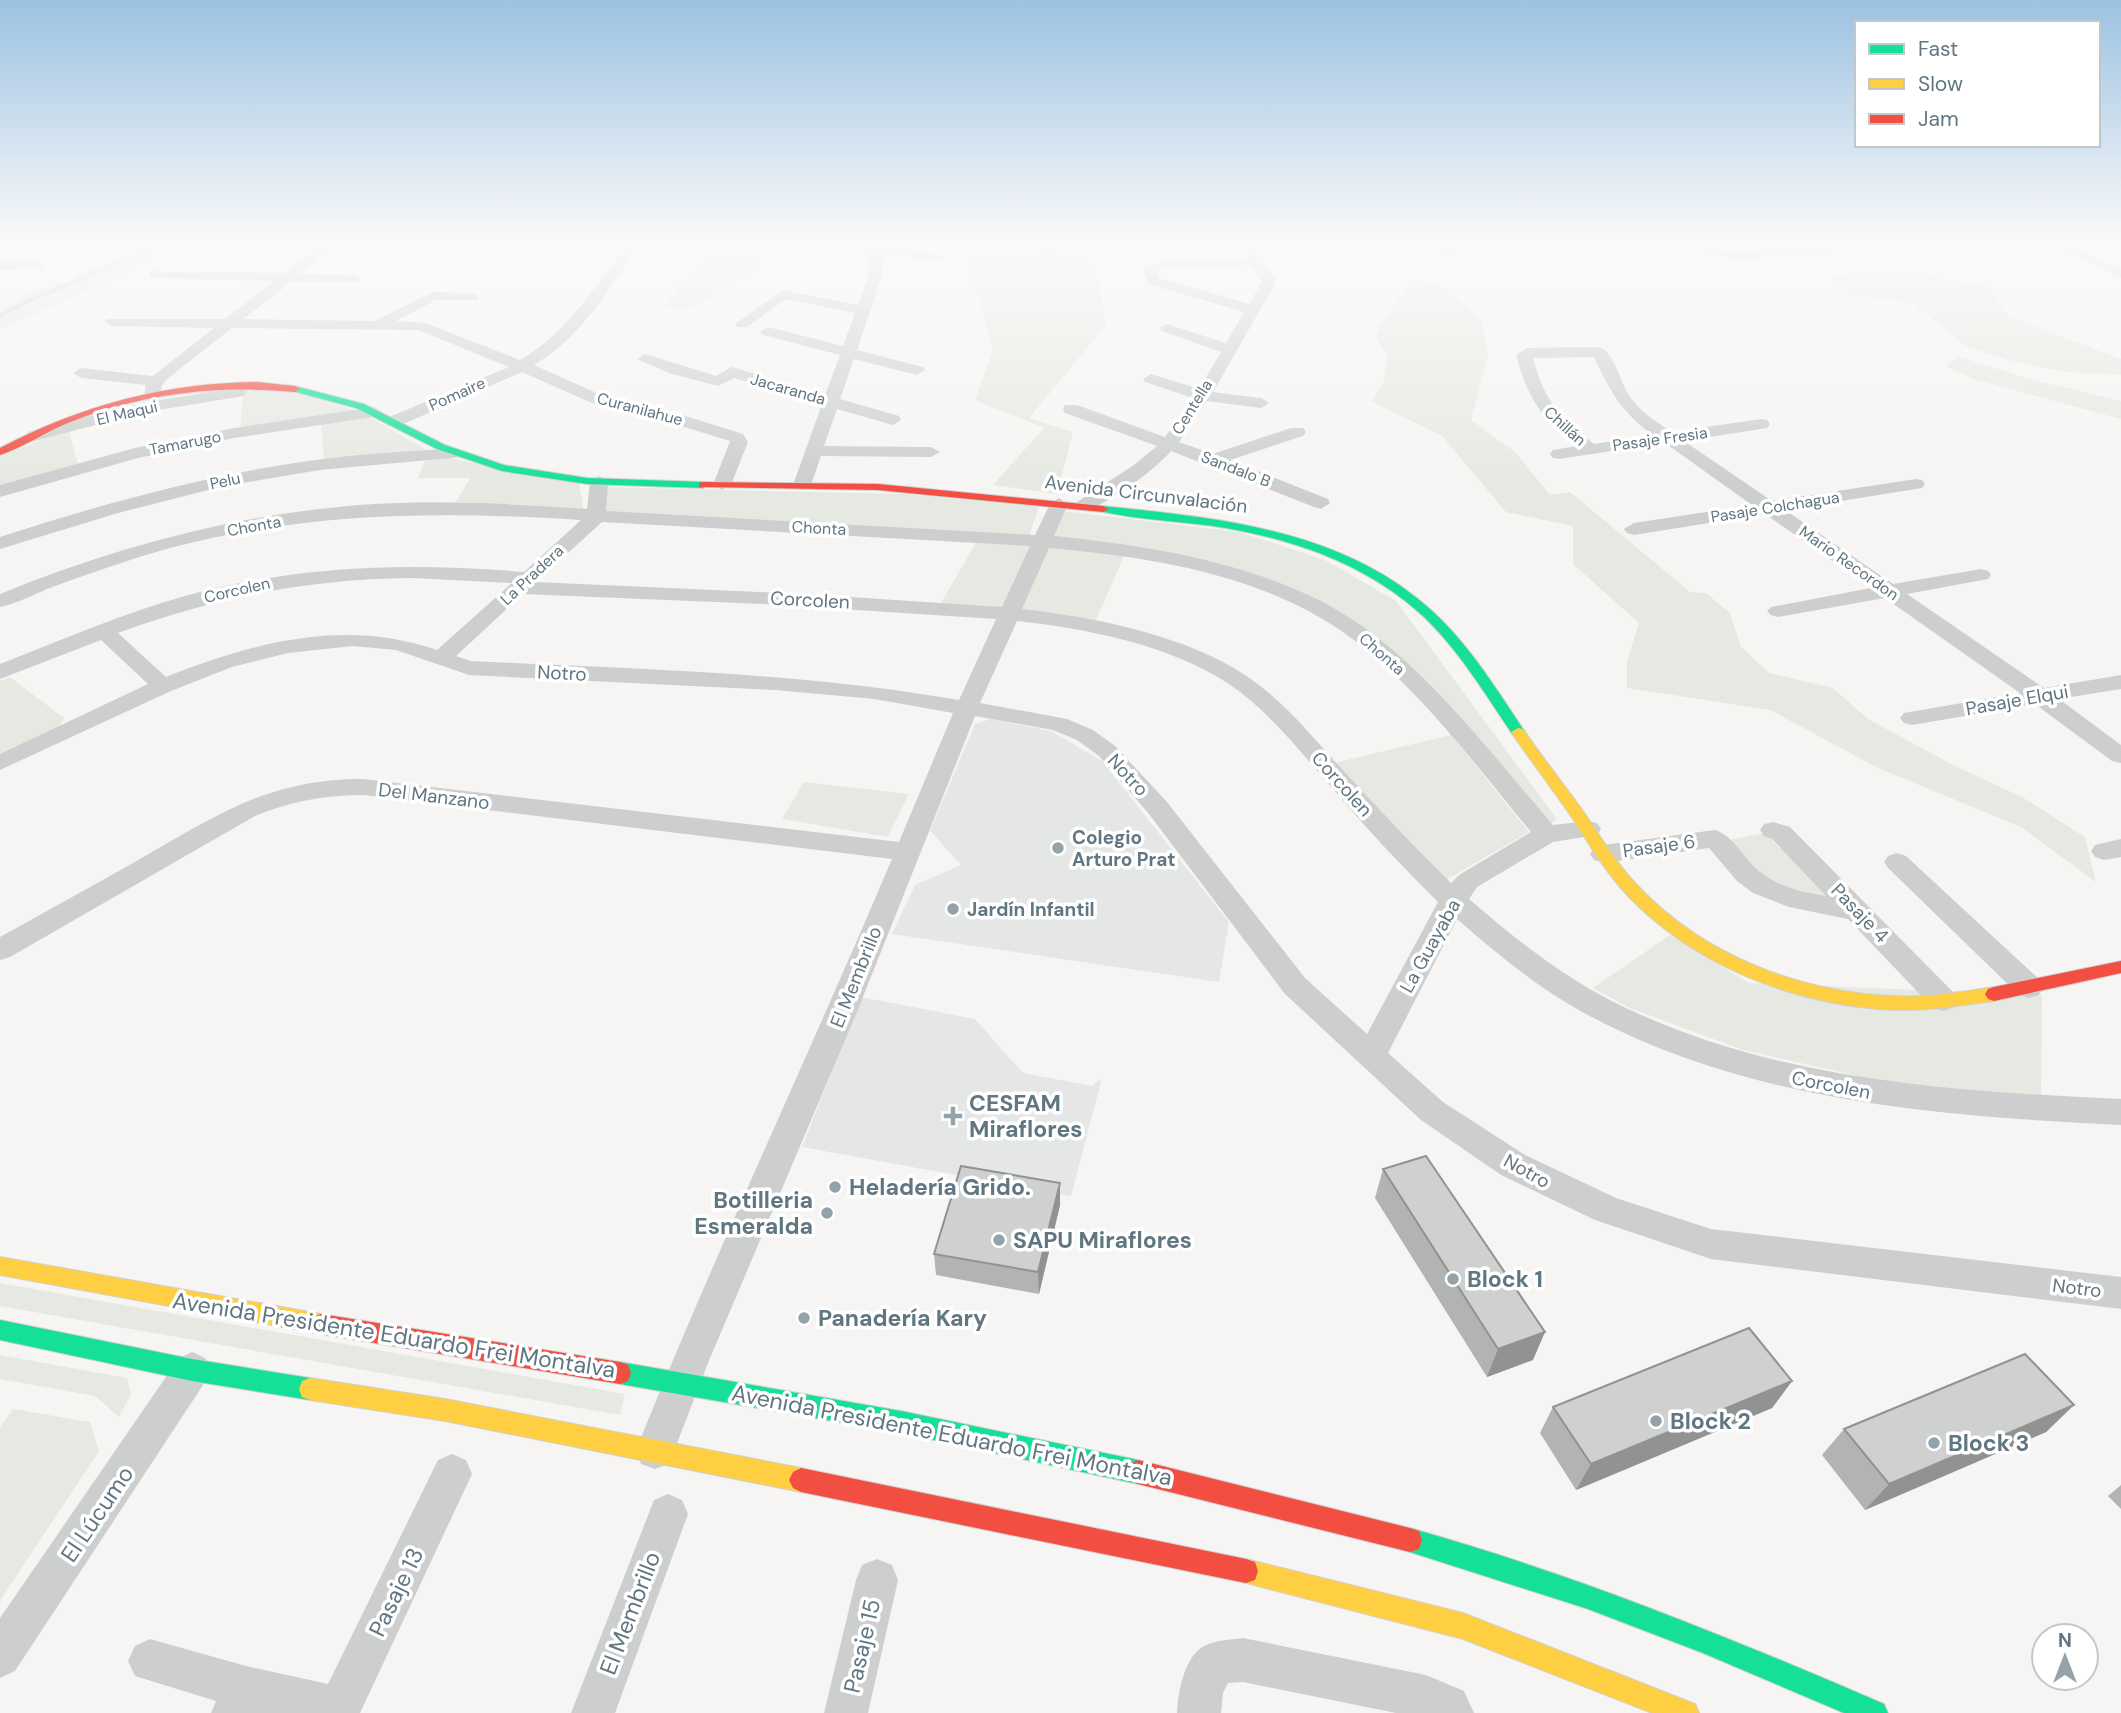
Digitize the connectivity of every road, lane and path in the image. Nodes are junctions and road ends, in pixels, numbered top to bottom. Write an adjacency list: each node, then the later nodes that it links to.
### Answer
1 (221, 323): 2 (street)
2 (228, 323): 7 (street); 18 (street)
3 (380, 323): 7 (street)
4 (572, 323): 14 (street, Pomaire)
5 (858, 323): 12 (street)
6 (1244, 323): 10 (street, Centella)
7 (376, 325): 14 (street, Curanilahue)
8 (1167, 328): 10 (street)
9 (768, 332): 12 (street)
10 (1228, 349): 19 (street, Centella)
11 (1599, 352): 29 (street, Mario Recordon); 32 (street, Chillán)
12 (848, 353): 15 (street); 20 (street)
13 (645, 359): 20 (street, Jacaranda)
14 (522, 366): 26 (street, Pomaire); 41 (street, Curanilahue)
15 (917, 370)
16 (81, 373): 18 (street)
17 (1151, 379): 19 (street)
18 (155, 388): 22 (street, Avenida Circunvalación); 30 (street, Avenida Circunvalación)
19 (1201, 395): 21 (street); 31 (street, Centella)
20 (832, 401): 25 (street, Jacaranda); 33 (street)
21 (1261, 402)
22 (237, 408): 24 (street, Tamarugo); 24 (street, Avenida Circunvalación); 30 (street, El Maqui); 43 (street, Tamarugo)
23 (1071, 409): 31 (street, Sandalo B)
24 (374, 412): 26 (street, Avenida Circunvalación)
25 (893, 420)
26 (393, 422): 36 (street, Avenida Circunvalación)
27 (1761, 424): 29 (street, Pasaje Fresia)
28 (1297, 432): 38 (street)
29 (1669, 438): 32 (street, Pasaje Fresia); 46 (street, Mario Recordon)
30 (19, 440): 34 (street, Avenida Circunvalación)
31 (1169, 444): 38 (street, Sandalo B); 45 (street, Centella)
32 (1590, 449): 37 (street, Pasaje Fresia)
33 (815, 451): 35 (street); 42 (street)
34 (0, 452)
35 (931, 452)
36 (456, 453): 39 (street, Avenida Circunvalación); 50 (street, Pelu)
37 (1559, 454)
38 (1213, 460): 44 (street, Sandalo B)
39 (599, 481): 41 (street, Avenida Circunvalación); 47 (street)
40 (1916, 484): 46 (street, Pasaje Colchagua)
41 (722, 485): 42 (street, Avenida Circunvalación)
42 (802, 485): 45 (street, Avenida Circunvalación)
43 (0, 491)
44 (1321, 503)
45 (1071, 505): 49 (street, El Membrillo); 67 (street, Avenida Circunvalación)
46 (1770, 508): 48 (street, Pasaje Colchagua); 53 (street, Mario Recordon)
47 (596, 517): 49 (street, Chonta); 52 (street, La Pradera); 54 (street, Chonta)
48 (1634, 529)
49 (1043, 540): 56 (street, El Membrillo); 69 (street, Chonta)
50 (0, 543)
51 (1981, 575): 53 (street)
52 (523, 583): 56 (street, Corcolen); 57 (street, Corcolen); 58 (street, La Pradera)
53 (1888, 591): 55 (street); 62 (street, Mario Recordon)
54 (0, 601)
55 (1778, 611)
56 (1008, 614): 63 (street, El Membrillo); 73 (street, Corcolen)
57 (104, 631): 59 (street, Corcolen); 61 (street)
58 (441, 658): 61 (street, Notro); 63 (street, Notro)
59 (0, 672)
60 (2121, 681): 62 (street, Pasaje Elqui)
61 (163, 685): 66 (street, Notro)
62 (2041, 697): 64 (street, Pasaje Elqui); 65 (street, Mario Recordon)
63 (967, 707): 70 (street, El Membrillo); 79 (street, Notro)
64 (1912, 718)
65 (2121, 756)
66 (0, 763)
67 (1588, 829): 69 (street, La Guayaba); 71 (street, Avenida Circunvalación)
68 (1773, 830): 74 (street, Pasaje 4)
69 (1548, 834): 73 (street, La Guayaba)
70 (907, 852): 75 (street, Del Manzano); 85 (street, El Membrillo)
71 (1603, 854): 74 (street, Pasaje 6); 78 (street, Avenida Circunvalación)
72 (1897, 862): 77 (street)
73 (1452, 901): 79 (street, La Guayaba); 80 (street, Corcolen)
74 (1860, 912): 78 (street, Pasaje 4)
75 (0, 950)
76 (2121, 967): 77 (street, Avenida Circunvalación)
77 (2029, 987): 78 (street, Avenida Circunvalación)
78 (1943, 1000)
79 (1371, 1056): 82 (street, Notro)
80 (2121, 1112)
81 (0, 1266): 85 (street, Avenida Presidente Eduardo Frei Montalva)
82 (2121, 1293)
83 (0, 1330): 84 (street)
84 (192, 1370): 86 (street); 90 (street, El Lúcumo)
85 (681, 1382): 86 (street, El Membrillo); 99 (street, Avenida Presidente Eduardo Frei Montalva)
86 (655, 1450): 98 (street)
87 (453, 1474): 94 (street, Pasaje 13)
88 (668, 1514): 95 (street, El Membrillo)
89 (877, 1580): 96 (street, Pasaje 15)
90 (0, 1656)
91 (150, 1661): 92 (street, Pasaje 13)
92 (239, 1700): 94 (street, Pasaje 13)
93 (1450, 1710): 97 (street)
94 (338, 1711)
95 (593, 1713)
96 (846, 1713)
97 (1199, 1713)
98 (1686, 1713)
99 (1875, 1713)

